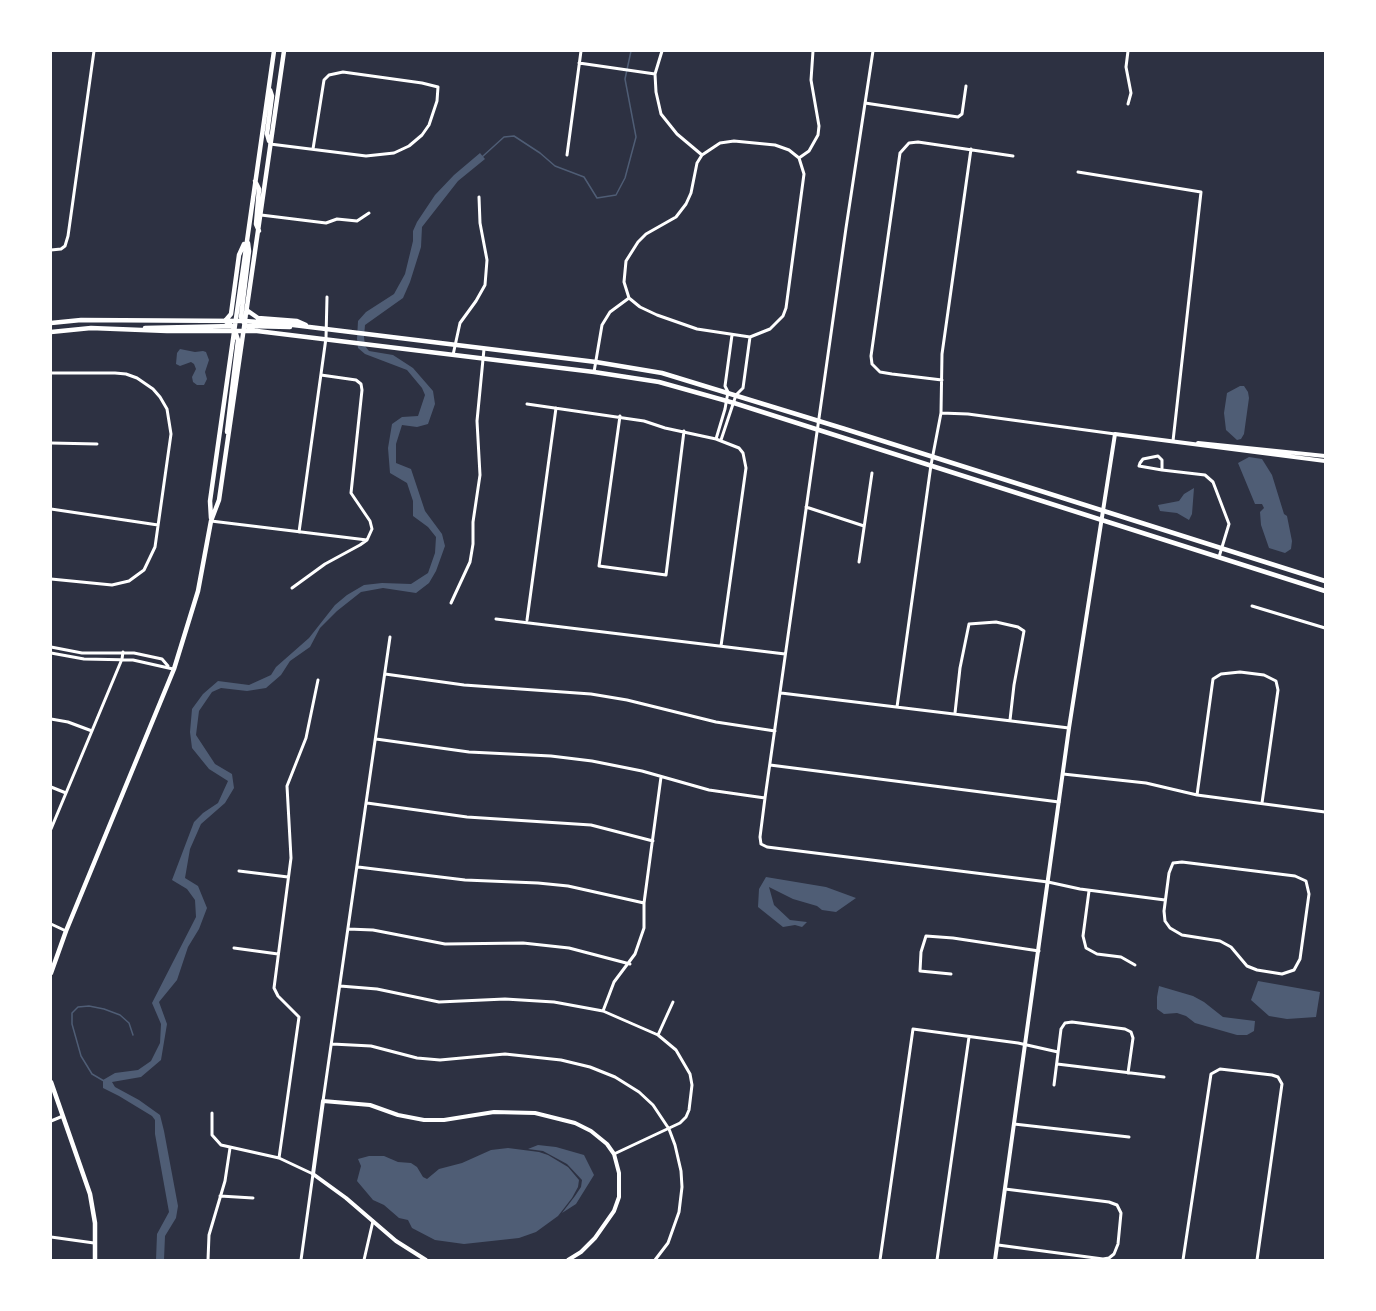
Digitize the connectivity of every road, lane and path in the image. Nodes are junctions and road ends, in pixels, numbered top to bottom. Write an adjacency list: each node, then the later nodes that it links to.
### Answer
1 (94, 51): 29 (street)
2 (274, 51): 12 (main road)
3 (284, 51): 15 (main road)
4 (581, 51): 9 (street)
5 (662, 51): 10 (street)
6 (813, 51): 21 (street)
7 (873, 51): 13 (street)
8 (1128, 51): 14 (street)
9 (579, 63): 10 (street); 18 (street)
10 (655, 74): 19 (street)
11 (966, 86): 13 (street)
12 (269, 87): 15 (main road); 23 (main road)
13 (866, 103): 59 (street)
14 (1128, 104)
15 (270, 144): 16 (street); 26 (main road)
16 (313, 149): 16 (street)
17 (971, 149): 20 (street); 50 (street); 50 (street)
18 (567, 155)
19 (702, 155): 21 (street); 31 (street)
20 (1013, 156)
21 (799, 158): 40 (street)
22 (1078, 172): 64 (street)
23 (255, 181): 27 (main road); 28 (main road)
24 (479, 197): 42 (street)
25 (369, 213): 26 (street)
26 (261, 215): 27 (main road)
27 (259, 231): 32 (main road)
28 (246, 238): 33 (main road); 35 (main road)
29 (51, 250)
30 (327, 297): 37 (street)
31 (629, 298): 39 (street); 46 (street)
32 (248, 311): 35 (main road); 36 (main road)
33 (225, 321): 34 (main road); 35 (main road)
34 (51, 323)
35 (239, 327): 36 (main road); 38 (main road); 41 (main road); 78 (main road); 78 (main road)
36 (311, 327): 37 (main road)
37 (325, 328): 41 (street); 42 (main road)
38 (51, 332)
39 (732, 335): 40 (street); 51 (street)
40 (750, 337): 52 (street)
41 (326, 338): 44 (main road); 49 (street)
42 (455, 346): 43 (main road); 44 (street)
43 (484, 350): 45 (street); 46 (main road)
44 (453, 355): 45 (main road)
45 (483, 358): 47 (main road); 90 (street)
46 (596, 362): 47 (street); 51 (main road)
47 (594, 372): 53 (main road)
48 (51, 373): 79 (street)
49 (321, 375): 81 (street); 82 (street)
50 (942, 380): 57 (street)
51 (728, 392): 52 (main road); 53 (street)
52 (736, 395): 54 (street); 59 (main road)
53 (726, 400): 54 (main road); 63 (street)
54 (734, 403): 60 (main road); 63 (street)
55 (527, 404): 56 (street)
56 (556, 408): 58 (street); 93 (street)
57 (941, 413): 62 (street); 69 (street)
58 (620, 416): 61 (street); 61 (street)
59 (819, 420): 60 (street); 69 (main road)
60 (817, 430): 71 (main road); 74 (street)
61 (684, 431): 63 (street)
62 (1115, 434): 64 (street); 76 (street)
63 (719, 440): 96 (street)
64 (1173, 441): 67 (street)
65 (51, 443): 66 (street)
66 (97, 444)
67 (1276, 453): 68 (street); 70 (street)
68 (1325, 456)
69 (934, 457): 71 (street); 76 (main road)
70 (1325, 462)
71 (932, 465): 77 (main road); 109 (street)
72 (1162, 470): 72 (street); 83 (street)
73 (872, 472): 80 (street)
74 (806, 507): 80 (street); 101 (street)
75 (51, 509): 79 (street)
76 (1103, 511): 77 (street); 83 (main road)
77 (1101, 519): 84 (main road); 113 (street)
78 (211, 521): 81 (street); 105 (main road)
79 (158, 525): 86 (street)
80 (864, 526): 85 (street)
81 (299, 532): 82 (street)
82 (367, 540): 88 (street)
83 (1222, 549): 84 (street); 87 (main road)
84 (1220, 557): 89 (main road)
85 (859, 562)
86 (51, 579)
87 (1325, 581)
88 (292, 588)
89 (1325, 591)
90 (451, 603)
91 (1252, 606): 94 (street)
92 (496, 619): 93 (street)
93 (527, 621): 96 (street)
94 (1325, 628)
95 (390, 637): 106 (street)
96 (721, 646): 101 (street)
97 (51, 647): 100 (street)
98 (123, 652): 100 (street); 103 (street); 104 (street)
99 (51, 653): 102 (street)
100 (84, 653): 102 (street)
101 (785, 654): 108 (street)
102 (84, 659): 103 (street)
103 (122, 659): 104 (street); 114 (street)
104 (168, 666): 105 (street)
105 (174, 669): 139 (main road)
106 (385, 674): 115 (street); 116 (street)
107 (318, 680): 132 (street)
108 (781, 693): 109 (street); 115 (street)
109 (897, 707): 110 (street)
110 (955, 713): 112 (street); 112 (street)
111 (51, 718): 114 (street)
112 (1010, 720): 113 (street)
113 (1069, 728): 118 (street)
114 (92, 731): 121 (street)
115 (775, 731): 117 (street)
116 (376, 738): 119 (street); 125 (street)
117 (770, 765): 123 (street); 124 (street)
118 (1063, 774): 122 (street); 124 (street)
119 (662, 777): 123 (street); 129 (street)
120 (51, 787): 121 (street)
121 (66, 793): 128 (street)
122 (1197, 795): 126 (street); 126 (street)
123 (765, 798): 133 (street)
124 (1059, 802): 133 (street)
125 (367, 803): 129 (street); 130 (street)
126 (1262, 803): 127 (street)
127 (1325, 811)
128 (51, 829)
129 (653, 841): 136 (street)
130 (357, 867): 136 (street); 138 (street)
131 (239, 871): 132 (street)
132 (288, 877): 142 (street)
133 (1048, 882): 134 (street); 141 (street)
134 (1089, 891): 135 (street); 144 (street)
135 (1165, 900): 135 (street)
136 (644, 903): 143 (street)
137 (51, 924): 139 (street)
138 (348, 929): 143 (street); 147 (street)
139 (66, 931): 145 (main road)
140 (234, 948): 142 (street)
141 (1039, 951): 146 (street); 153 (street)
142 (278, 954): 169 (street)
143 (630, 964): 149 (street)
144 (1135, 964)
145 (51, 973)
146 (951, 974)
147 (340, 986): 149 (street); 152 (street)
148 (674, 1002): 150 (street)
149 (603, 1011): 150 (street)
150 (657, 1035): 165 (street)
151 (969, 1036): 153 (street); 185 (street); 186 (street)
152 (332, 1044): 160 (street); 165 (street)
153 (1025, 1044): 154 (street); 164 (street)
154 (1058, 1052): 155 (street); 156 (street)
155 (1057, 1064): 156 (street); 159 (street)
156 (1128, 1073): 157 (street)
157 (1164, 1077)
158 (51, 1082): 162 (main road)
159 (1054, 1085)
160 (323, 1101): 168 (street); 170 (street)
161 (213, 1113): 167 (street)
162 (63, 1116): 163 (street); 176 (main road)
163 (51, 1120)
164 (1014, 1124): 166 (street); 171 (street)
165 (669, 1129): 168 (street); 184 (street)
166 (1129, 1137)
167 (230, 1148): 169 (street); 172 (street)
168 (614, 1154): 183 (street)
169 (279, 1158): 170 (street)
170 (313, 1174): 174 (street); 180 (street)
171 (1005, 1189): 177 (street); 177 (street)
172 (220, 1196): 173 (street); 179 (street)
173 (252, 1198)
174 (373, 1221): 181 (street); 182 (street)
175 (51, 1237): 176 (street)
176 (96, 1243): 178 (main road)
177 (998, 1245): 187 (street)
178 (95, 1260)
179 (208, 1260)
180 (301, 1260)
181 (364, 1260)
182 (426, 1260)
183 (568, 1260)
184 (655, 1260)
185 (880, 1260)
186 (937, 1260)
187 (995, 1260)
188 (1183, 1260): 189 (street)
189 (1257, 1260)

